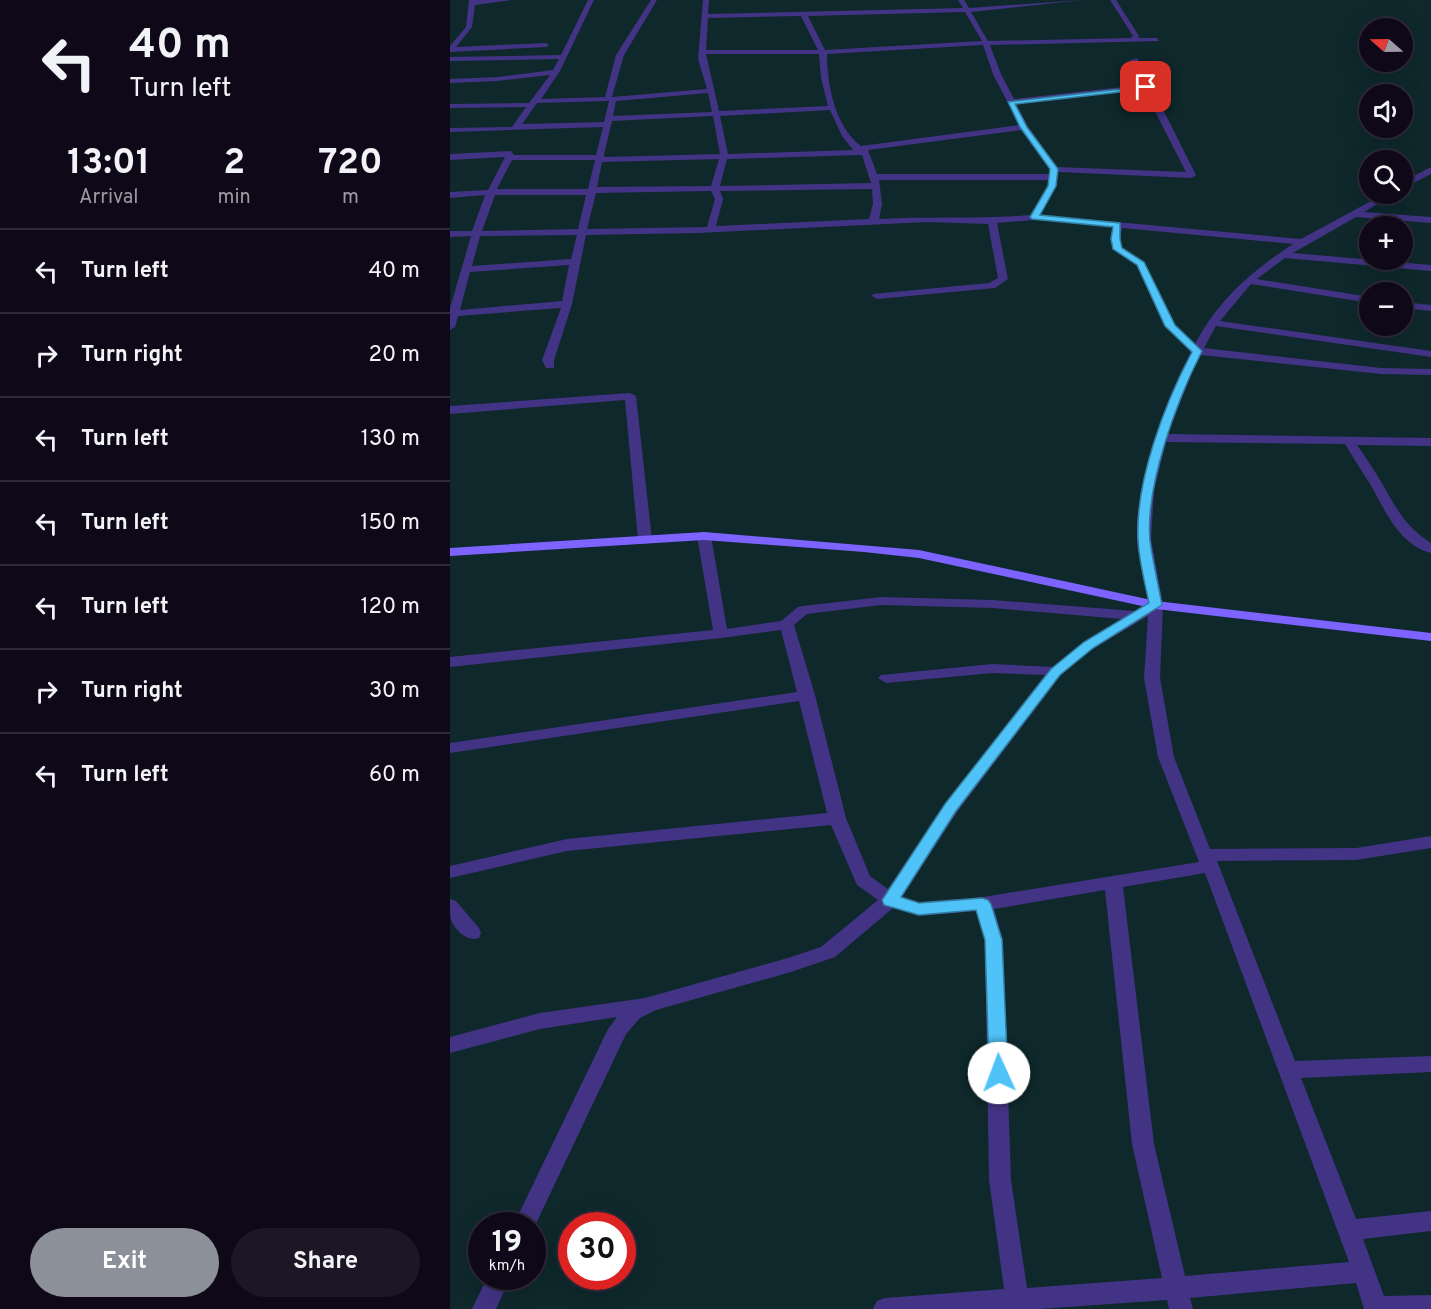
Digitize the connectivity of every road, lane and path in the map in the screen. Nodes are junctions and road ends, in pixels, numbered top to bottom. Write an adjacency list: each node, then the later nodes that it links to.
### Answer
1 (508, 0): 9 (street)
2 (591, 0): 21 (street)
3 (654, 0): 28 (street)
4 (706, 0): 13 (street)
5 (891, 0): 11 (street)
6 (961, 0): 10 (street)
7 (1079, 0): 10 (street)
8 (1113, 0): 15 (street)
9 (472, 1): 18 (street)
10 (967, 10): 11 (street); 16 (street)
11 (893, 11): 12 (street)
12 (803, 13): 13 (street); 20 (street)
13 (705, 16): 19 (street)
14 (1156, 40): 15 (street)
15 (1133, 41): 16 (street)
16 (986, 43): 20 (street); 29 (street)
17 (546, 45): 18 (street)
18 (450, 49)
19 (702, 52): 20 (street); 27 (street)
20 (823, 52): 32 (street)
21 (562, 57): 22 (street); 24 (street)
22 (450, 59)
23 (1134, 60): 26 (street)
24 (555, 72): 25 (street); 30 (street)
25 (450, 81)
26 (1146, 87): 29 (street); 45 (street)
27 (711, 91): 28 (street); 33 (street)
28 (610, 99): 30 (street); 34 (street)
29 (1011, 102): 35 (street)
30 (531, 103): 31 (street); 36 (street)
31 (450, 106)
32 (833, 108): 33 (street); 39 (street)
33 (715, 115): 34 (street); 41 (street)
34 (607, 121): 36 (street); 43 (street)
35 (1024, 127): 39 (street); 45 (street)
36 (516, 128): 37 (street); 38 (street)
37 (450, 130)
38 (510, 138)
39 (861, 151): 41 (street); 49 (street)
40 (504, 153): 42 (street); 43 (street); 52 (street)
41 (724, 155): 43 (street); 50 (street)
42 (450, 157)
43 (601, 159): 51 (street)
44 (1431, 170): 46 (street)
45 (1054, 173): 49 (street); 56 (street)
46 (1420, 176): 47 (street); 48 (street)
47 (1431, 178)
48 (1413, 180)
49 (875, 181): 50 (street); 58 (street)
50 (715, 189): 51 (street); 61 (street)
51 (592, 191): 52 (street); 62 (street)
52 (491, 192): 53 (street); 64 (street)
53 (450, 195)
54 (1373, 204): 55 (street)
55 (1356, 214): 57 (street); 65 (street)
56 (1035, 217): 59 (street); 60 (street)
57 (1431, 220)
58 (873, 221): 59 (street); 61 (street)
59 (992, 221): 72 (street)
60 (1118, 225): 65 (street); 80 (street)
61 (711, 229): 62 (street)
62 (583, 230): 64 (street); 67 (street)
63 (450, 234): 64 (street)
64 (476, 234): 69 (street)
65 (1303, 242): 66 (street)
66 (1282, 255): 68 (street); 71 (street)
67 (575, 262): 69 (street); 74 (street)
68 (1431, 268)
69 (465, 272): 70 (street); 77 (street)
70 (450, 275)
71 (1248, 281): 73 (street); 78 (street)
72 (877, 296)
73 (1359, 298)
74 (567, 304): 77 (street); 82 (street)
75 (1413, 306): 76 (street)
76 (1431, 308)
77 (452, 314): 79 (street)
78 (1214, 322): 80 (street); 81 (street)
79 (450, 327)
80 (1197, 351): 83 (street); 85 (street)
81 (1431, 354)
82 (550, 366)
83 (1431, 372)
84 (450, 410): 89 (street)
85 (1161, 438): 86 (street); 92 (street)
86 (1348, 440): 87 (street); 90 (street)
87 (1431, 442)
88 (704, 536): 89 (street); 92 (street); 95 (street)
89 (645, 540): 91 (street)
90 (1431, 549)
91 (450, 552)
92 (1156, 605): 93 (street); 96 (street); 104 (street)
93 (1138, 616): 94 (street); 98 (street)
94 (785, 625): 95 (street); 100 (street)
95 (722, 634): 97 (street)
96 (1431, 637)
97 (450, 662)
98 (1056, 672): 99 (street); 107 (street)
99 (886, 678)
100 (807, 695): 101 (street); 102 (street)
101 (450, 748)
102 (837, 818): 105 (street); 107 (street)
103 (1431, 842): 104 (street)
104 (1207, 861): 106 (street); 114 (street)
105 (450, 872)
106 (1113, 882): 108 (street); 121 (street)
107 (890, 900): 108 (street); 111 (street)
108 (982, 904): 120 (street)
109 (450, 906): 110 (street)
110 (472, 933)
111 (651, 1004): 112 (street); 115 (street)
112 (450, 1044)
113 (1431, 1064): 114 (street)
114 (1287, 1070): 117 (street)
115 (531, 1212)
116 (1431, 1221): 117 (street)
117 (1348, 1230): 118 (street)
118 (1364, 1271): 121 (street); 123 (street)
119 (493, 1290): 124 (street)
120 (1017, 1298): 121 (street); 125 (street)
121 (1178, 1299)
122 (1431, 1306): 123 (street)
123 (1376, 1308)
124 (484, 1309)
125 (885, 1309)

